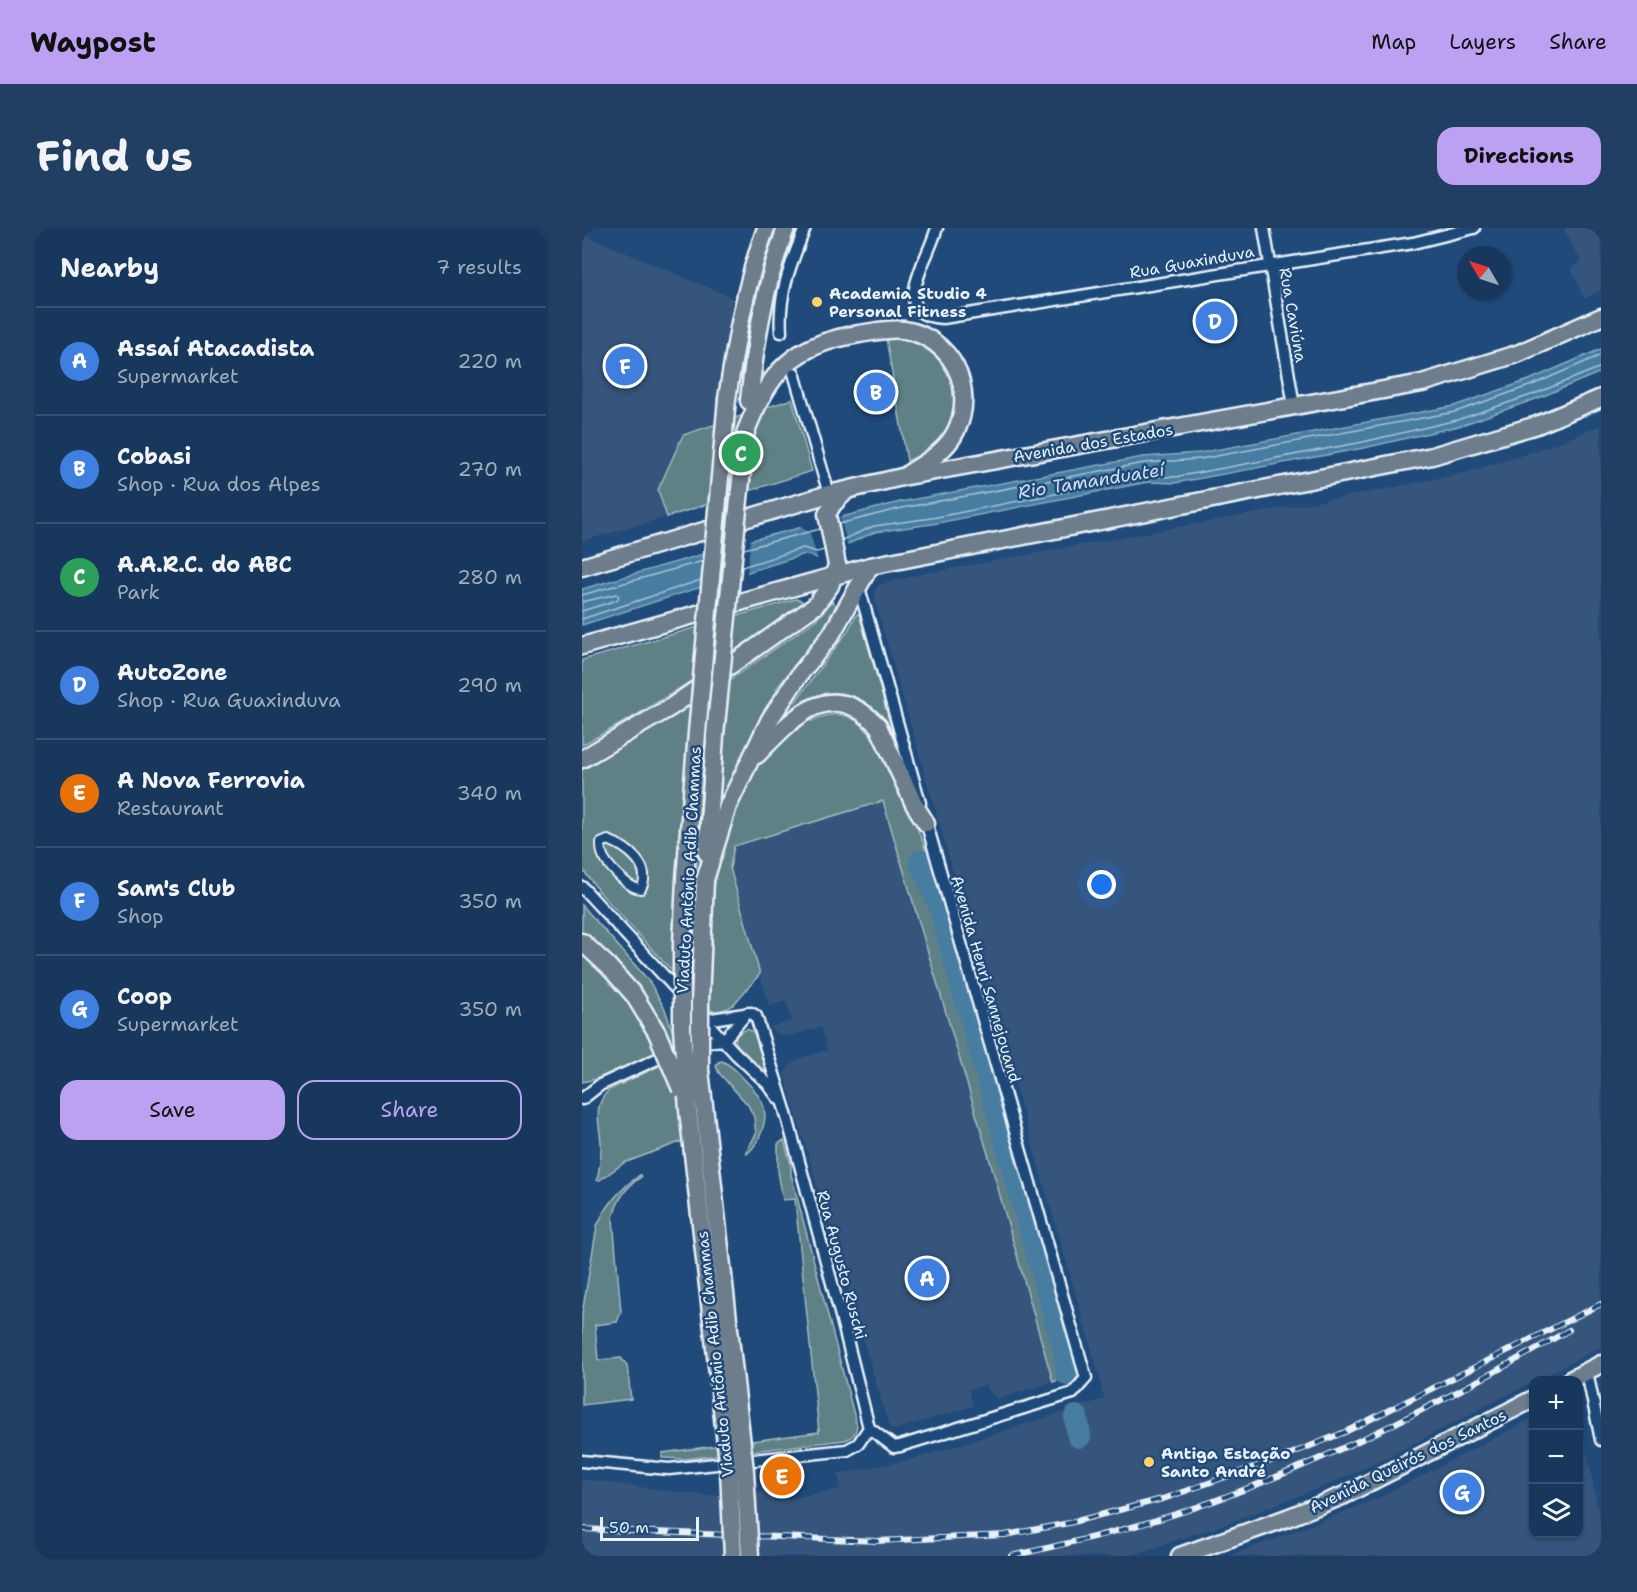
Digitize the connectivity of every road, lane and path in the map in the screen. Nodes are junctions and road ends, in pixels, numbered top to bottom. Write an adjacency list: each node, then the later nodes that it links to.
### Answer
1 (766, 228): 35 (main road, Viaduto Antônio Adib Chammas, bridge)
2 (786, 228): 13 (main road, Viaduto Antônio Adib Chammas)
3 (805, 228): 9 (street)
4 (937, 228): 7 (street, Rua Guaxinduva)
5 (1264, 228): 7 (street, Rua Caviúna)
6 (1473, 228): 7 (street, Rua Guaxinduva)
7 (1270, 265): 12 (street, Rua Caviúna)
8 (1601, 316): 12 (main road, Avenida dos Estados)
9 (781, 332)
10 (794, 373): 16 (street)
11 (1601, 398): 19 (main road)
12 (1294, 406): 14 (main road, Avenida dos Estados)
13 (746, 431): 14 (main road); 25 (main road, Viaduto Antônio Adib Chammas, bridge)
14 (902, 477): 15 (main road, Avenida dos Estados)
15 (848, 490): 16 (main road, Avenida dos Estados); 18 (main road)
16 (828, 494): 17 (main road, Avenida dos Estados)
17 (582, 567)
18 (836, 567): 19 (main road); 21 (main road); 22 (main road)
19 (862, 568): 20 (main road)
20 (859, 587): 23 (main road); 24 (street, Avenida Henri Sannejouand)
21 (582, 646)
22 (582, 759)
23 (746, 766): 24 (main road); 25 (main road)
24 (926, 823): 40 (street, Avenida Henri Sannejouand)
25 (705, 880): 45 (main road, Viaduto Antônio Adib Chammas, bridge)
26 (582, 887): 29 (street, Rua Augusto Ruschi)
27 (641, 889): 27 (street)
28 (582, 942): 35 (main road, bridge)
29 (655, 967): 31 (street, Rua Augusto Ruschi); 33 (street)
30 (747, 1013): 31 (street); 32 (street); 36 (street, Rua Augusto Ruschi)
31 (705, 1020): 32 (street, Rua Augusto Ruschi)
32 (724, 1040): 33 (street); 36 (street, Rua Augusto Ruschi)
33 (692, 1043): 34 (street)
34 (582, 1099)
35 (688, 1110): 44 (main road, Viaduto Antônio Adib Chammas, bridge)
36 (784, 1110): 40 (street, Rua Augusto Ruschi)
37 (1594, 1368): 38 (main road); 41 (street)
38 (1578, 1376)
39 (1529, 1401): 43 (main road, Avenida Queirós dos Santos)
40 (869, 1428): 42 (street)
41 (1601, 1440)
42 (582, 1461)
43 (1200, 1553): 46 (main road, Avenida Queirós dos Santos)
44 (733, 1556)
45 (750, 1556)
46 (1180, 1556)

